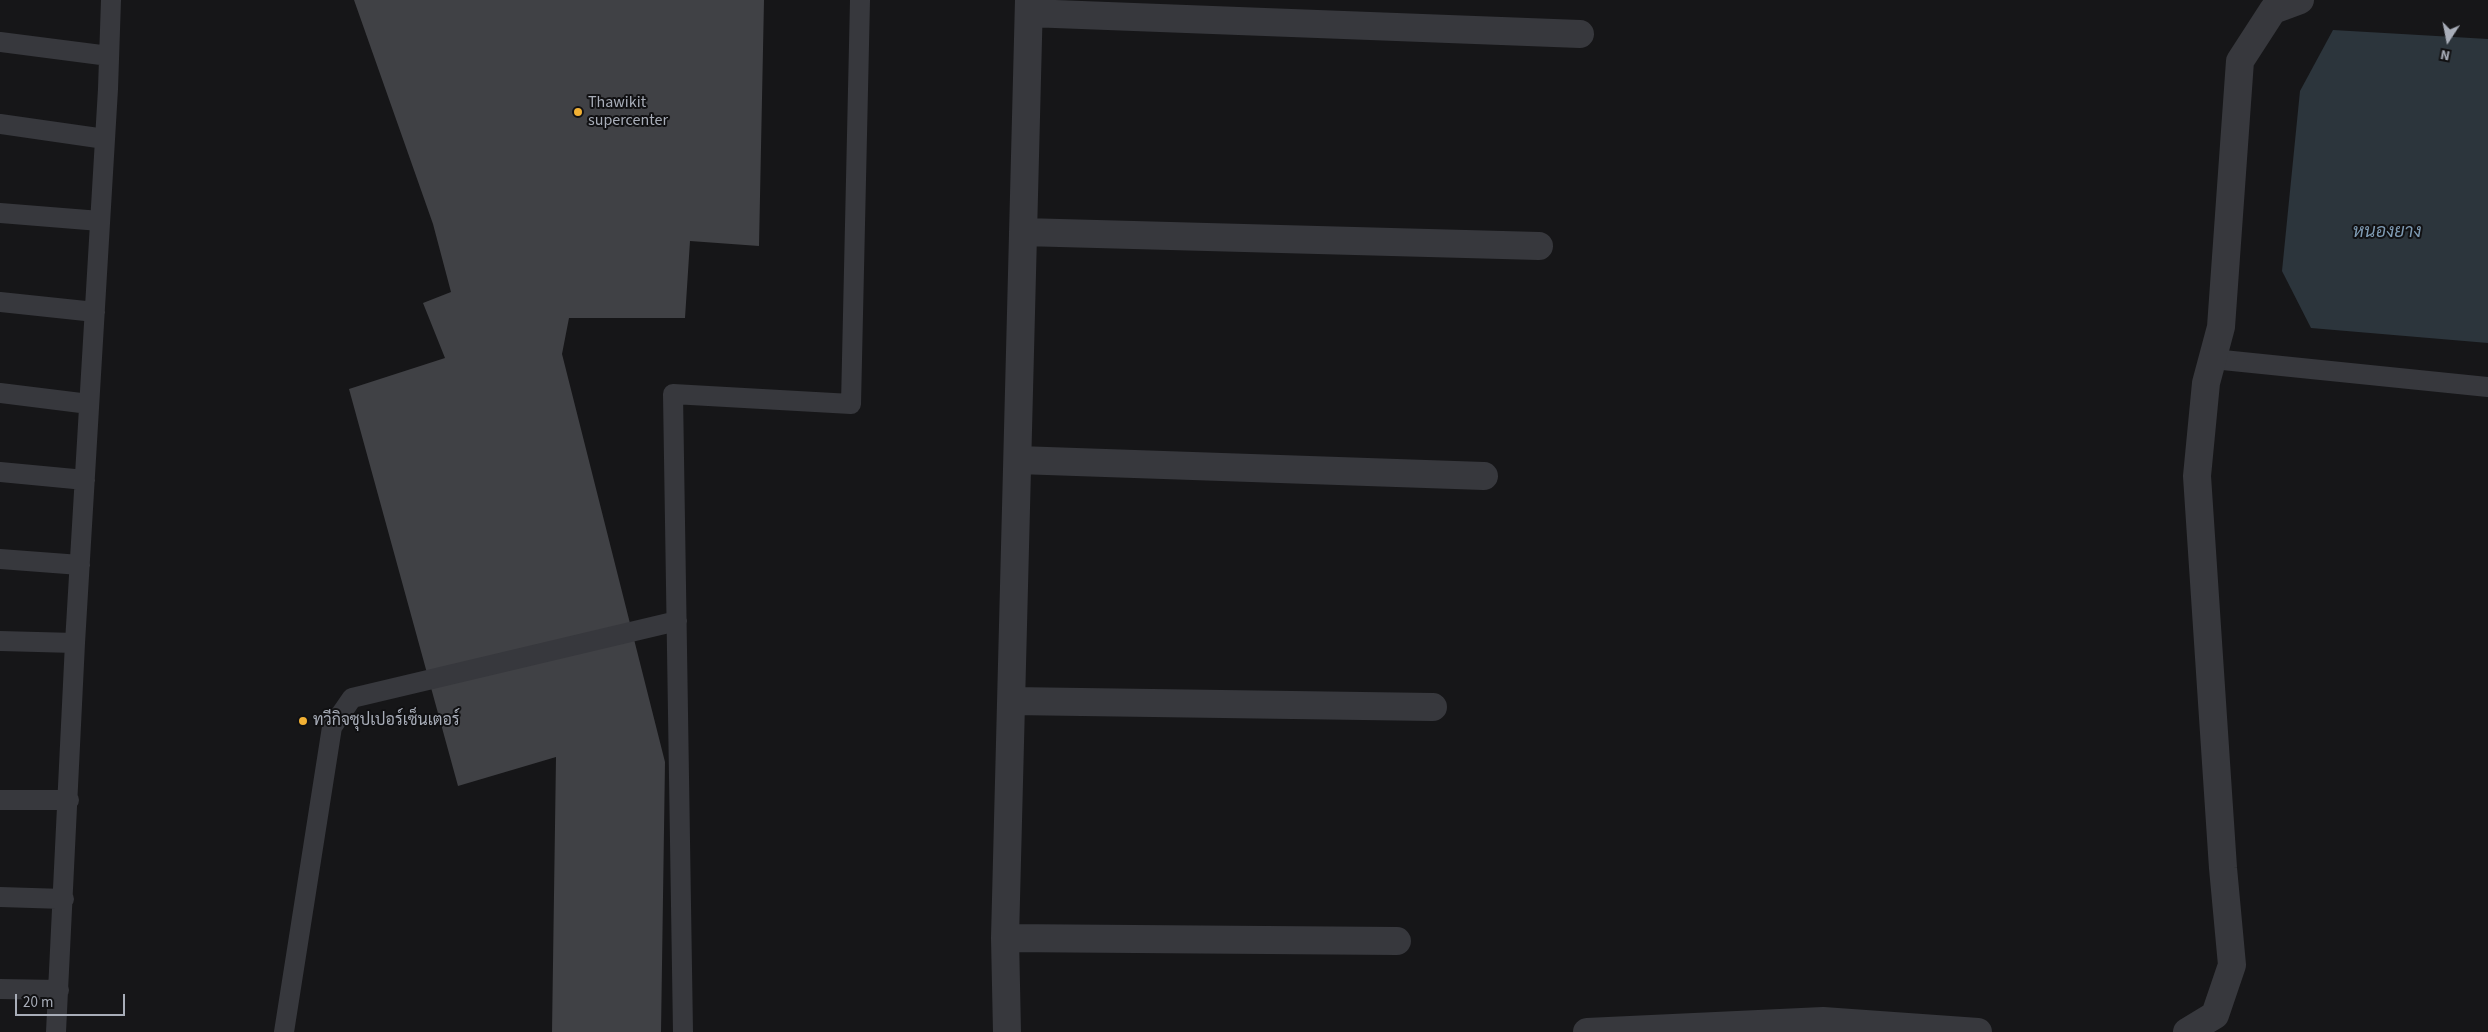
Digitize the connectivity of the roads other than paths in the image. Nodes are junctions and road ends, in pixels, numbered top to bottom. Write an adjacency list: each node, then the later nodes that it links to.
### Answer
1 (111, 0): 7 (lane)
2 (860, 0): 26 (lane)
3 (2300, 0): 16 (street)
4 (1029, 6): 5 (street); 12 (street)
5 (1580, 34)
6 (0, 42): 7 (lane)
7 (109, 56): 9 (lane)
8 (0, 124): 9 (lane)
9 (105, 139): 11 (lane)
10 (0, 213): 11 (lane)
11 (100, 221): 15 (lane)
12 (1023, 232): 13 (street); 20 (street)
13 (1539, 246)
14 (0, 302): 15 (lane)
15 (95, 312): 19 (lane)
16 (2213, 359): 17 (lane); 46 (street)
17 (2488, 386)
18 (0, 393): 19 (lane)
19 (89, 404): 23 (lane)
20 (1018, 460): 22 (street); 29 (street)
21 (0, 472): 23 (lane)
22 (1484, 476)
23 (85, 480): 25 (lane)
24 (0, 559): 25 (lane)
25 (80, 565): 28 (lane)
26 (677, 621): 42 (lane); 43 (lane)
27 (0, 641): 28 (lane)
28 (75, 643): 32 (lane)
29 (1012, 701): 30 (street); 35 (street)
30 (1433, 706)
31 (0, 800): 32 (lane)
32 (69, 800): 34 (lane)
33 (0, 897): 34 (lane)
34 (64, 899): 38 (lane)
35 (1005, 938): 36 (street); 44 (street)
36 (1397, 941)
37 (0, 989): 38 (lane)
38 (59, 990): 41 (lane)
39 (1893, 1029): 40 (street); 45 (street)
40 (1603, 1031)
41 (56, 1032)
42 (284, 1032)
43 (683, 1032)
44 (1007, 1032)
45 (1978, 1032)
46 (2187, 1032)

